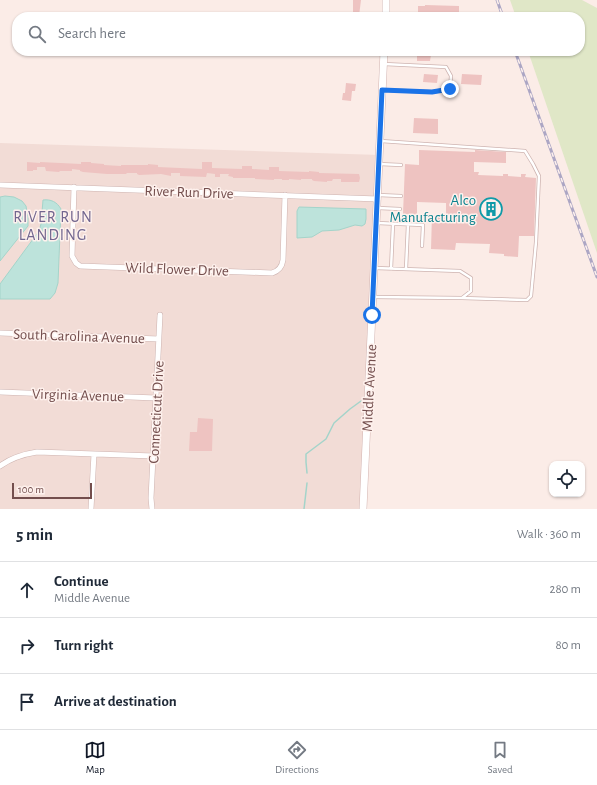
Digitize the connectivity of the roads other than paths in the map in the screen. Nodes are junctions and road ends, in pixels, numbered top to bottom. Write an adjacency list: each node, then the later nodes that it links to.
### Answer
1 (386, 0): 2 (street)
2 (386, 12)
3 (384, 56): 4 (street, Middle Avenue)
4 (383, 64): 5 (street, Middle Avenue); 5 (lane)
5 (382, 90): 6 (street, Middle Avenue)
6 (380, 141): 7 (street, Middle Avenue); 24 (lane)
7 (379, 164): 8 (lane); 13 (street, Middle Avenue)
8 (400, 165)
9 (0, 185): 10 (street, River Run Drive)
10 (74, 187): 11 (street, River Run Drive); 11 (street, Wild Flower Drive)
11 (286, 195): 13 (street, River Run Drive)
12 (400, 196): 13 (lane)
13 (378, 197): 14 (street, Middle Avenue)
14 (377, 208): 15 (lane); 16 (street, Middle Avenue)
15 (400, 209)
16 (376, 223): 17 (lane); 20 (street, Middle Avenue)
17 (392, 224): 18 (lane); 21 (lane)
18 (408, 224): 19 (lane); 22 (lane)
19 (422, 246)
20 (374, 268): 21 (lane); 23 (street, Middle Avenue)
21 (391, 269): 22 (lane)
22 (406, 269): 24 (lane)
23 (373, 297): 24 (lane); 35 (street, Middle Avenue)
24 (462, 298)
25 (160, 315): 27 (street, Connecticut Drive)
26 (0, 333): 27 (street, South Carolina Avenue)
27 (159, 339): 29 (street, Connecticut Drive)
28 (0, 392): 29 (street, Virginia Avenue)
29 (156, 398): 31 (street, Connecticut Drive)
30 (94, 454): 31 (street); 32 (street); 33 (street)
31 (154, 456): 34 (street, Connecticut Drive)
32 (0, 466)
33 (91, 509)
34 (152, 509)
35 (363, 509)

